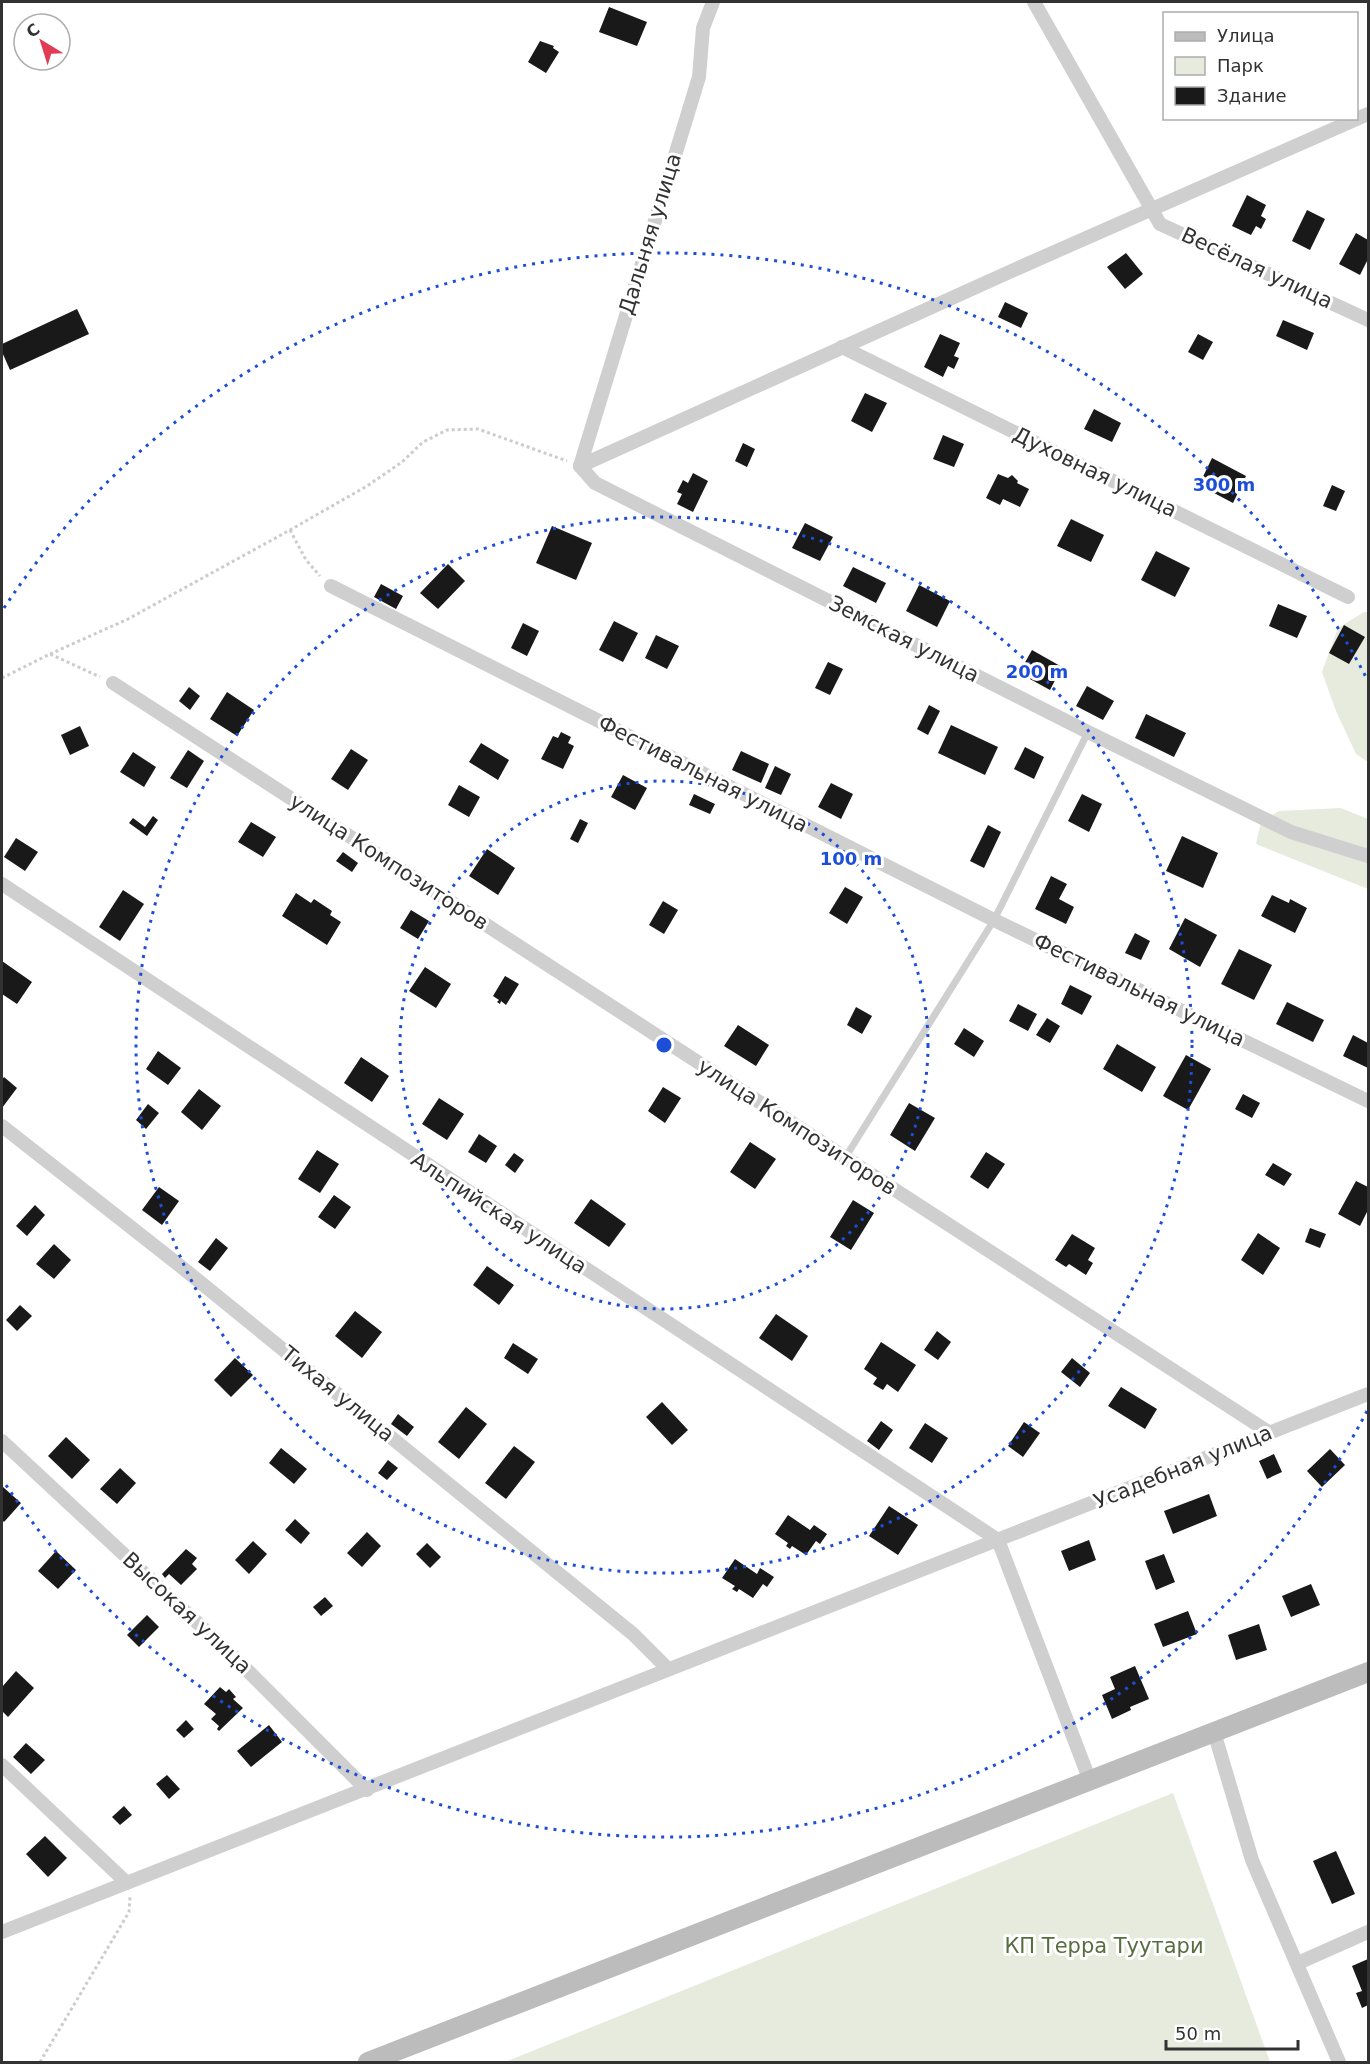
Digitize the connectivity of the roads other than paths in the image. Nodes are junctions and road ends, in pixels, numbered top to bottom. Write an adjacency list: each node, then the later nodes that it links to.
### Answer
1 (714, 2): 7 (street, Дальняя улица)
2 (1034, 2): 4 (street, Весёлая улица)
3 (1354, 120): 4 (street)
4 (1152, 210): 5 (street, Весёлая улица); 6 (street)
5 (1368, 320)
6 (842, 347): 7 (street); 9 (street, Духовная улица)
7 (580, 466): 11 (street, Земская улица)
8 (331, 586): 14 (street, Фестивальная улица)
9 (1348, 597)
10 (113, 683): 17 (street, улица Композиторов)
11 (1088, 732): 12 (street, Земская улица); 14 (lane)
12 (1368, 856)
13 (2, 884): 21 (street, Альпийская улица)
14 (994, 920): 15 (street, Фестивальная улица); 17 (lane)
15 (1368, 1101)
16 (2, 1126): 22 (street, Тихая улица)
17 (845, 1158): 19 (street, улица Композиторов)
18 (1368, 1394): 19 (street, Усадебная улица)
19 (1270, 1433): 21 (street, Усадебная улица)
20 (2, 1441): 27 (street, Высокая улица)
21 (998, 1540): 22 (street, Усадебная улица); 26 (street)
22 (668, 1669): 27 (street, Усадебная улица)
23 (1368, 1672): 24 (street)
24 (1214, 1732): 26 (street); 31 (street)
25 (2, 1765): 28 (street)
26 (1090, 1781): 32 (street)
27 (367, 1790): 28 (street, Усадебная улица)
28 (127, 1883): 29 (street, Усадебная улица)
29 (2, 1932)
30 (1368, 1932): 31 (street)
31 (1298, 1964): 33 (street)
32 (368, 2062)
33 (1339, 2062)

